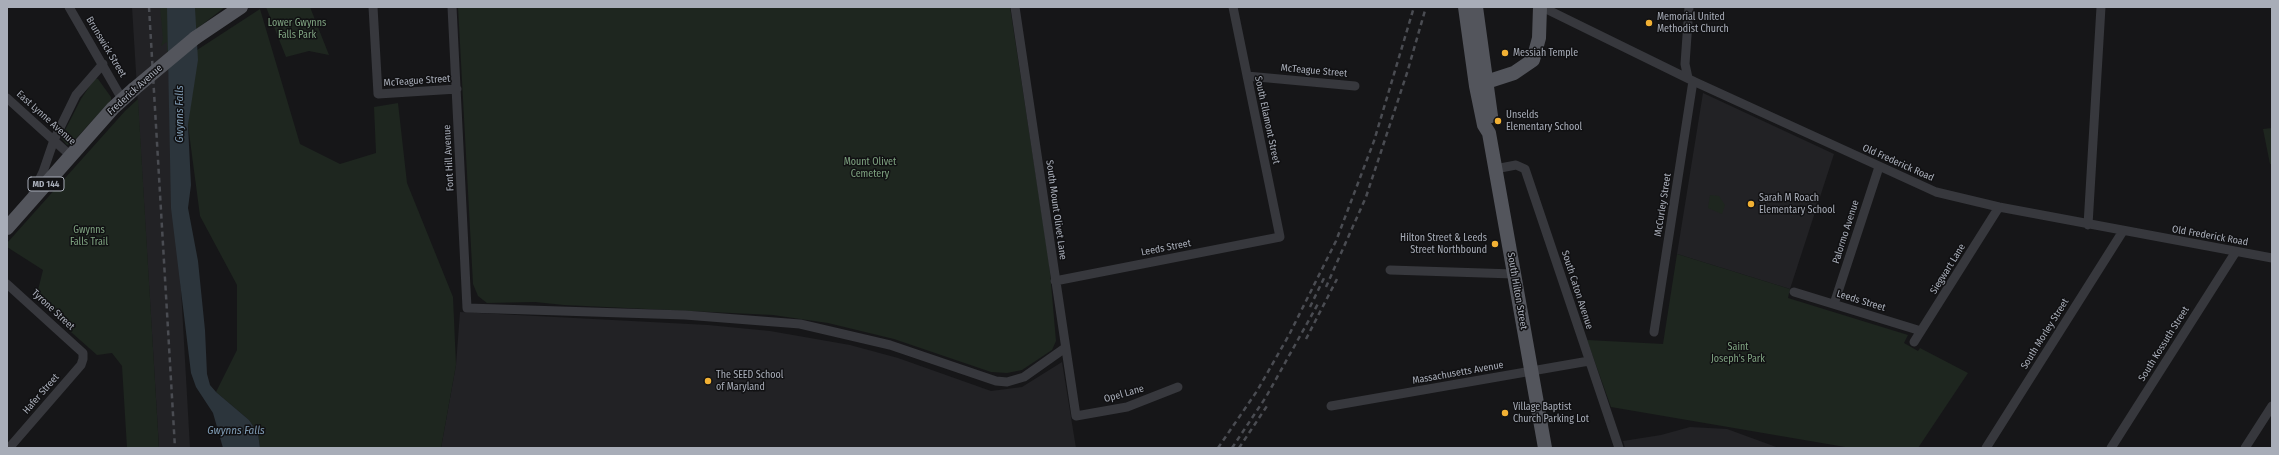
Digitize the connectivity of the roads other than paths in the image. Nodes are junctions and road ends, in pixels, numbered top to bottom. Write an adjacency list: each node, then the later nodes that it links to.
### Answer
1 (69, 7): 12 (street, Brunswick Street)
2 (241, 7): 19 (main road, Frederick Avenue / MD 144, bridge)
3 (373, 7): 17 (street, McTeague Street)
4 (452, 7): 17 (street, Font Hill Avenue)
5 (1015, 7): 34 (street, South Mount Olivet Lane)
6 (1233, 7): 13 (street, South Ellamont Street)
7 (1465, 7): 15 (main road, South Hilton Street)
8 (1476, 7): 15 (main road, South Hilton Street)
9 (1541, 7): 14 (street, Old Frederick Road); 15 (main road)
10 (1689, 7): 14 (street, McCurley Street)
11 (2101, 7): 26 (street)
12 (103, 64): 19 (street, Brunswick Street); 20 (street, Frederick Avenue)
13 (1247, 76): 16 (street, McTeague Street); 29 (street, South Ellamont Street)
14 (1690, 80): 22 (street, Old Frederick Road); 39 (street, McCurley Street)
15 (1481, 84): 23 (main road, South Hilton Street)
16 (1355, 86)
17 (457, 89): 41 (street, Font Hill Avenue)
18 (7, 98): 20 (street, East Lynne Avenue)
19 (122, 99): 21 (main road, Frederick Avenue / MD 144)
20 (54, 140): 21 (street, East Lynne Avenue); 24 (street, Frederick Avenue)
21 (71, 156): 24 (main road, Frederick Avenue / MD 144)
22 (1879, 167): 25 (street, Old Frederick Road); 37 (street, Palormo Avenue)
23 (1495, 169): 33 (main road, South Hilton Street); 43 (street, South Caton Avenue)
24 (26, 207): 27 (main road, Frederick Avenue / MD 144)
25 (1999, 207): 26 (street, Old Frederick Road); 38 (street, Siegwart Lane)
26 (2088, 225): 28 (street, Old Frederick Road)
27 (7, 228)
28 (2123, 231): 30 (street, Old Frederick Road); 52 (street, South Morley Street)
29 (1280, 237): 34 (street, Leeds Street)
30 (2235, 252): 31 (street, Old Frederick Road); 53 (street, South Kossuth Street)
31 (2272, 258)
32 (1390, 270): 33 (street)
33 (1514, 274): 44 (main road, South Hilton Street)
34 (1055, 281): 41 (street, South Mount Olivet Lane)
35 (7, 284): 42 (street, Tyrone Street)
36 (1794, 292): 37 (street, Leeds Street)
37 (1834, 304): 38 (street, Leeds Street)
38 (1921, 331): 40 (street, Siegwart Lane)
39 (1654, 332)
40 (1914, 342)
41 (1065, 348): 48 (street, South Mount Olivet Lane)
42 (83, 353): 49 (street, Hafer Street)
43 (1589, 361): 44 (street, Massachusetts Avenue); 51 (street, South Caton Avenue)
44 (1531, 371): 46 (street, Massachusetts Avenue); 50 (main road, South Hilton Street)
45 (1178, 387): 48 (street, Opel Lane)
46 (1331, 406)
47 (2272, 406): 54 (street)
48 (1076, 416)
49 (9, 448)
50 (1545, 448)
51 (1619, 448)
52 (1986, 448)
53 (2111, 448)
54 (2245, 448)

